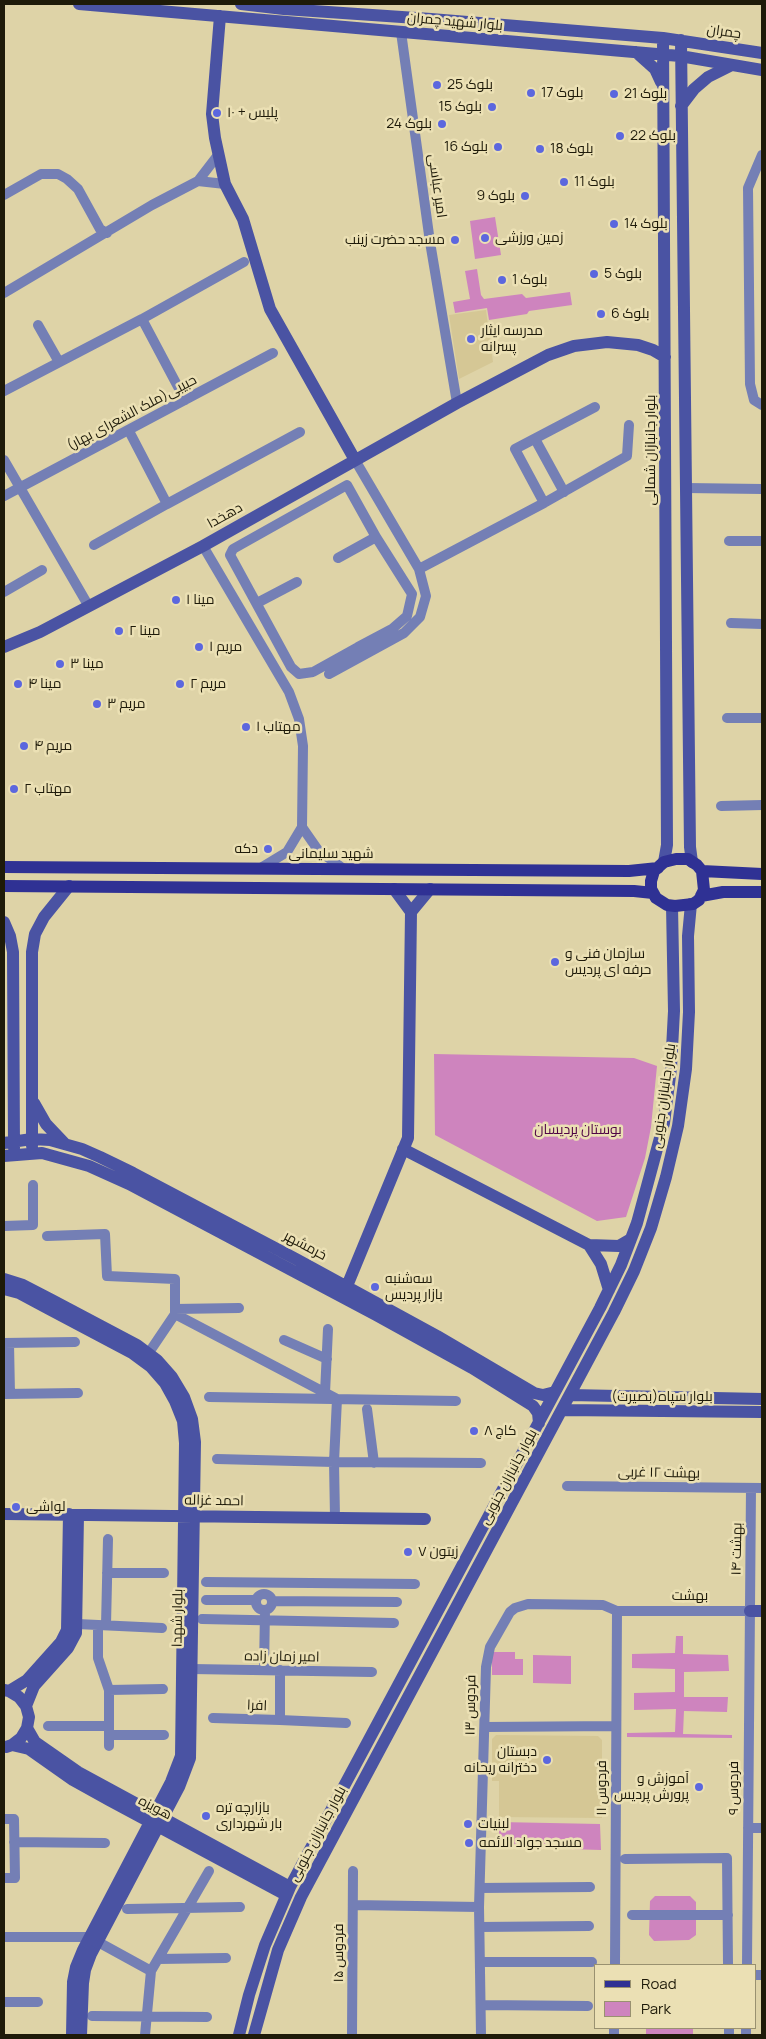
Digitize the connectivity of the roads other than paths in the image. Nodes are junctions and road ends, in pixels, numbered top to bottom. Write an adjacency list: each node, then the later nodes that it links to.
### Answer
1 (79, 4): 3 (main road, بلوار شهید چمران)
2 (241, 4): 4 (main road, بلوار شهید چمران)
3 (220, 16): 5 (main road, بلوار شهید چمران); 16 (main road)
4 (416, 19): 5 (main road); 6 (main road, بلوار شهید چمران)
5 (401, 32): 8 (main road, بلوار شهید چمران); 31 (street, امیر عباسی)
6 (663, 38): 7 (main road, بلوار شهید چمران); 10 (main road, بلوار جانبازان شمالی)
7 (681, 40): 9 (main road, چمران); 11 (main road)
8 (636, 52): 10 (main road, بلوار شهید چمران); 14 (main road)
9 (762, 52)
10 (662, 54): 11 (main road, بلوار شهید چمران); 14 (main road, بلوار جانبازان شمالی)
11 (680, 56): 12 (main road, بلوار شهید چمران); 15 (main road)
12 (732, 65): 13 (main road, بلوار شهید چمران); 15 (main road)
13 (762, 70)
14 (663, 88): 27 (main road, بلوار جانبازان شمالی)
15 (681, 106): 41 (main road)
16 (218, 155): 18 (street); 19 (main road)
17 (762, 155): 32 (street)
18 (198, 180): 19 (street); 21 (street)
19 (224, 184): 39 (main road)
20 (4, 195): 21 (street)
21 (107, 233): 23 (street)
22 (244, 262): 24 (street)
23 (4, 293)
24 (142, 319): 28 (street); 30 (street)
25 (38, 325): 28 (street)
26 (273, 353): 30 (street, حبیبی(ملک الشعرای بهار))
27 (666, 357): 31 (main road, دهخدا); 70 (main road, بلوار جانبازان شمالی)
28 (59, 362): 29 (street)
29 (4, 391)
30 (185, 400): 35 (street, حبیبی(ملک الشعرای بهار))
31 (457, 403): 39 (main road, دهخدا)
32 (762, 405)
33 (595, 406): 37 (street)
34 (629, 425): 43 (street)
35 (129, 431): 40 (street, حبیبی(ملک الشعرای بهار)); 46 (street)
36 (300, 432): 46 (street)
37 (535, 439): 43 (street); 45 (street)
38 (4, 460): 40 (street)
39 (355, 460): 51 (main road, دهخدا); 53 (street)
40 (19, 488): 44 (street, حبیبی(ملک الشعرای بهار)); 58 (street)
41 (686, 488): 42 (street); 69 (main road)
42 (762, 489)
43 (564, 492): 45 (street)
44 (4, 496)
45 (544, 503): 53 (street)
46 (166, 504): 50 (street)
47 (376, 537): 52 (street); 57 (street); 62 (street)
48 (729, 541): 49 (street)
49 (762, 541)
50 (94, 545)
51 (203, 546): 58 (main road, دهخدا); 68 (street)
52 (338, 558)
53 (419, 569): 62 (street)
54 (42, 570): 56 (street)
55 (297, 582): 57 (street)
56 (4, 592)
57 (257, 603): 62 (street)
58 (88, 605): 61 (main road, دهخدا)
59 (731, 623): 60 (street)
60 (762, 624)
61 (4, 647)
62 (360, 652): 63 (street)
63 (329, 674)
64 (727, 718): 65 (street)
65 (762, 718)
66 (762, 805): 67 (street)
67 (721, 806)
68 (302, 827): 72 (street); 73 (street)
69 (692, 862): 70 (main road); 74 (main road)
70 (661, 865): 73 (main road, شهید سلیمانی); 81 (main road)
71 (4, 867): 72 (main road, شهید سلیمانی)
72 (259, 869): 73 (main road, شهید سلیمانی)
73 (345, 870)
74 (702, 871): 75 (main road); 82 (main road)
75 (762, 874)
76 (4, 886): 77 (main road)
77 (69, 886): 78 (main road); 88 (main road)
78 (394, 889): 79 (main road); 85 (main road)
79 (430, 889): 81 (main road); 85 (main road)
80 (762, 892): 82 (main road)
81 (653, 893): 84 (main road)
82 (701, 896): 83 (main road)
83 (691, 904): 84 (main road); 118 (main road, بلوار جانبازان جنوبی)
84 (672, 906): 99 (main road, بلوار جانبازان جنوبی)
85 (411, 912): 93 (main road)
86 (4, 922): 87 (main road, خرمشهر)
87 (14, 1091): 89 (main road); 91 (main road, خرمشهر)
88 (33, 1102): 90 (main road); 92 (main road)
89 (4, 1110)
90 (32, 1139): 91 (main road, خرمشهر); 92 (main road, خرمشهر); 94 (main road)
91 (9, 1142): 95 (main road, خرمشهر)
92 (66, 1144): 102 (main road, خرمشهر)
93 (403, 1149): 100 (main road); 102 (main road)
94 (32, 1154): 95 (main road, خرمشهر); 122 (main road, خرمشهر)
95 (9, 1155)
96 (33, 1185): 97 (street)
97 (4, 1226)
98 (47, 1236): 107 (street)
99 (631, 1239): 100 (main road); 104 (main road, بلوار جانبازان جنوبی)
100 (589, 1245): 104 (main road)
101 (4, 1279): 105 (main road, بلوار شهدا)
102 (347, 1286): 122 (main road, خرمشهر)
103 (4, 1289): 105 (main road, بلوار شهدا)
104 (609, 1290): 114 (main road, بلوار جانبازان جنوبی)
105 (50, 1304): 112 (main road, بلوار شهدا); 137 (main road, بلوار شهدا)
106 (239, 1308): 107 (street)
107 (175, 1312): 112 (street); 116 (street)
108 (328, 1329): 113 (street)
109 (284, 1340): 113 (street)
110 (75, 1342): 111 (street)
111 (6, 1343): 117 (street)
112 (148, 1354): 137 (main road, بلوار شهدا)
113 (327, 1360): 116 (street)
114 (555, 1392): 122 (main road); 127 (main road, بلوار جانبازان جنوبی)
115 (78, 1393): 117 (street)
116 (326, 1393): 121 (street)
117 (7, 1394)
118 (570, 1395): 120 (main road, بلوار سپاه(بصیرت)); 125 (main road, بلوار جانبازان جنوبی)
119 (209, 1397): 121 (street)
120 (762, 1398)
121 (337, 1399): 123 (street); 129 (street)
122 (536, 1400): 127 (main road)
123 (456, 1401)
124 (367, 1409): 130 (street)
125 (562, 1410): 126 (main road, بلوار سپاه(بصیرت)); 218 (main road, بلوار جانبازان جنوبی)
126 (762, 1412)
127 (539, 1423): 187 (main road, بلوار جانبازان جنوبی)
128 (217, 1459): 129 (street)
129 (334, 1462): 130 (street); 138 (street)
130 (374, 1463): 131 (street)
131 (481, 1463)
132 (567, 1486): 133 (street, بهشت ۱۲ غربی)
133 (751, 1488): 134 (street, بهشت ۱۲ غربی); 150 (street, بهشت ۱۴)
134 (762, 1488)
135 (4, 1514): 136 (main road, احمد غزاله)
136 (73, 1514): 137 (main road, احمد غزاله); 154 (main road); 162 (main road)
137 (189, 1516): 138 (main road, احمد غزاله); 157 (main road, بلوار شهدا)
138 (335, 1517): 139 (main road, احمد غزاله)
139 (424, 1519)
140 (108, 1539): 141 (street)
141 (107, 1573): 142 (street); 155 (street)
142 (164, 1573)
143 (206, 1582): 145 (street)
144 (414, 1584): 145 (street)
145 (262, 1592): 146 (street); 147 (street); 151 (street)
146 (206, 1600)
147 (272, 1601): 148 (street); 151 (street)
148 (397, 1602)
149 (617, 1611): 150 (street, بهشت); 169 (street, فردوس ۱۱); 170 (street, فردوس ۱۳)
150 (756, 1611): 177 (street, فردوس ۹)
151 (265, 1615): 152 (street); 153 (street); 158 (street)
152 (202, 1619)
153 (394, 1622)
154 (77, 1624): 155 (street); 164 (main road)
155 (102, 1625): 156 (street); 163 (street)
156 (162, 1628)
157 (187, 1669): 158 (street, امیر زمان زاده); 176 (main road, بلوار شهدا)
158 (264, 1670): 159 (street, امیر زمان زاده)
159 (280, 1670): 160 (street, امیر زمان زاده); 166 (street, افرا)
160 (372, 1672)
161 (163, 1689): 163 (street)
162 (6, 1690): 164 (main road)
163 (109, 1690): 173 (street)
164 (26, 1706): 171 (main road)
165 (213, 1718): 166 (street, افرا)
166 (280, 1720): 167 (street)
167 (346, 1723)
168 (48, 1726): 173 (street)
169 (616, 1726): 170 (street); 203 (street, فردوس ۱۱)
170 (485, 1727): 186 (street, فردوس ۱۳)
171 (27, 1728): 174 (main road); 176 (main road, هویزه)
172 (164, 1735): 173 (street)
173 (109, 1736)
174 (8, 1746): 176 (main road, هویزه)
175 (4, 1819): 179 (street)
176 (156, 1820): 187 (main road, هویزه); 198 (main road, بلوار شهدا)
177 (748, 1828): 178 (street); 205 (street, فردوس ۹)
178 (762, 1828)
179 (14, 1842): 180 (street); 184 (street)
180 (105, 1843)
181 (625, 1859): 194 (street)
182 (209, 1871): 189 (street)
183 (353, 1871): 188 (street, فردوس ۱۵)
184 (4, 1878)
185 (590, 1887): 186 (street)
186 (480, 1888): 191 (street, فردوس ۱۳)
187 (288, 1891): 217 (main road, بلوار جانبازان جنوبی)
188 (353, 1905): 191 (street); 219 (street, فردوس ۱۵)
189 (188, 1907): 190 (street); 192 (street); 200 (street)
190 (240, 1907)
191 (479, 1907): 196 (street, فردوس ۱۳)
192 (126, 1909)
193 (632, 1915): 194 (street)
194 (728, 1915): 204 (street)
195 (589, 1926): 196 (street)
196 (480, 1927): 201 (street, فردوس ۱۳)
197 (4, 1937): 198 (street)
198 (94, 1939): 206 (street); 214 (main road, بلوار شهدا); 215 (main road, بلوار شهدا)
199 (226, 1958): 200 (street)
200 (158, 1959): 206 (street)
201 (480, 1962): 202 (street); 209 (street, فردوس ۱۳)
202 (592, 1962)
203 (615, 1964)
204 (728, 1964)
205 (746, 1964)
206 (150, 1971): 212 (street)
207 (4, 2002): 208 (street)
208 (38, 2002)
209 (481, 2005): 210 (street); 220 (street, فردوس ۱۳)
210 (588, 2006)
211 (92, 2016): 212 (street)
212 (146, 2016): 213 (street); 216 (street)
213 (207, 2017)
214 (72, 2035)
215 (81, 2035)
216 (144, 2035)
217 (239, 2035)
218 (254, 2035)
219 (352, 2035)
220 (481, 2035)

